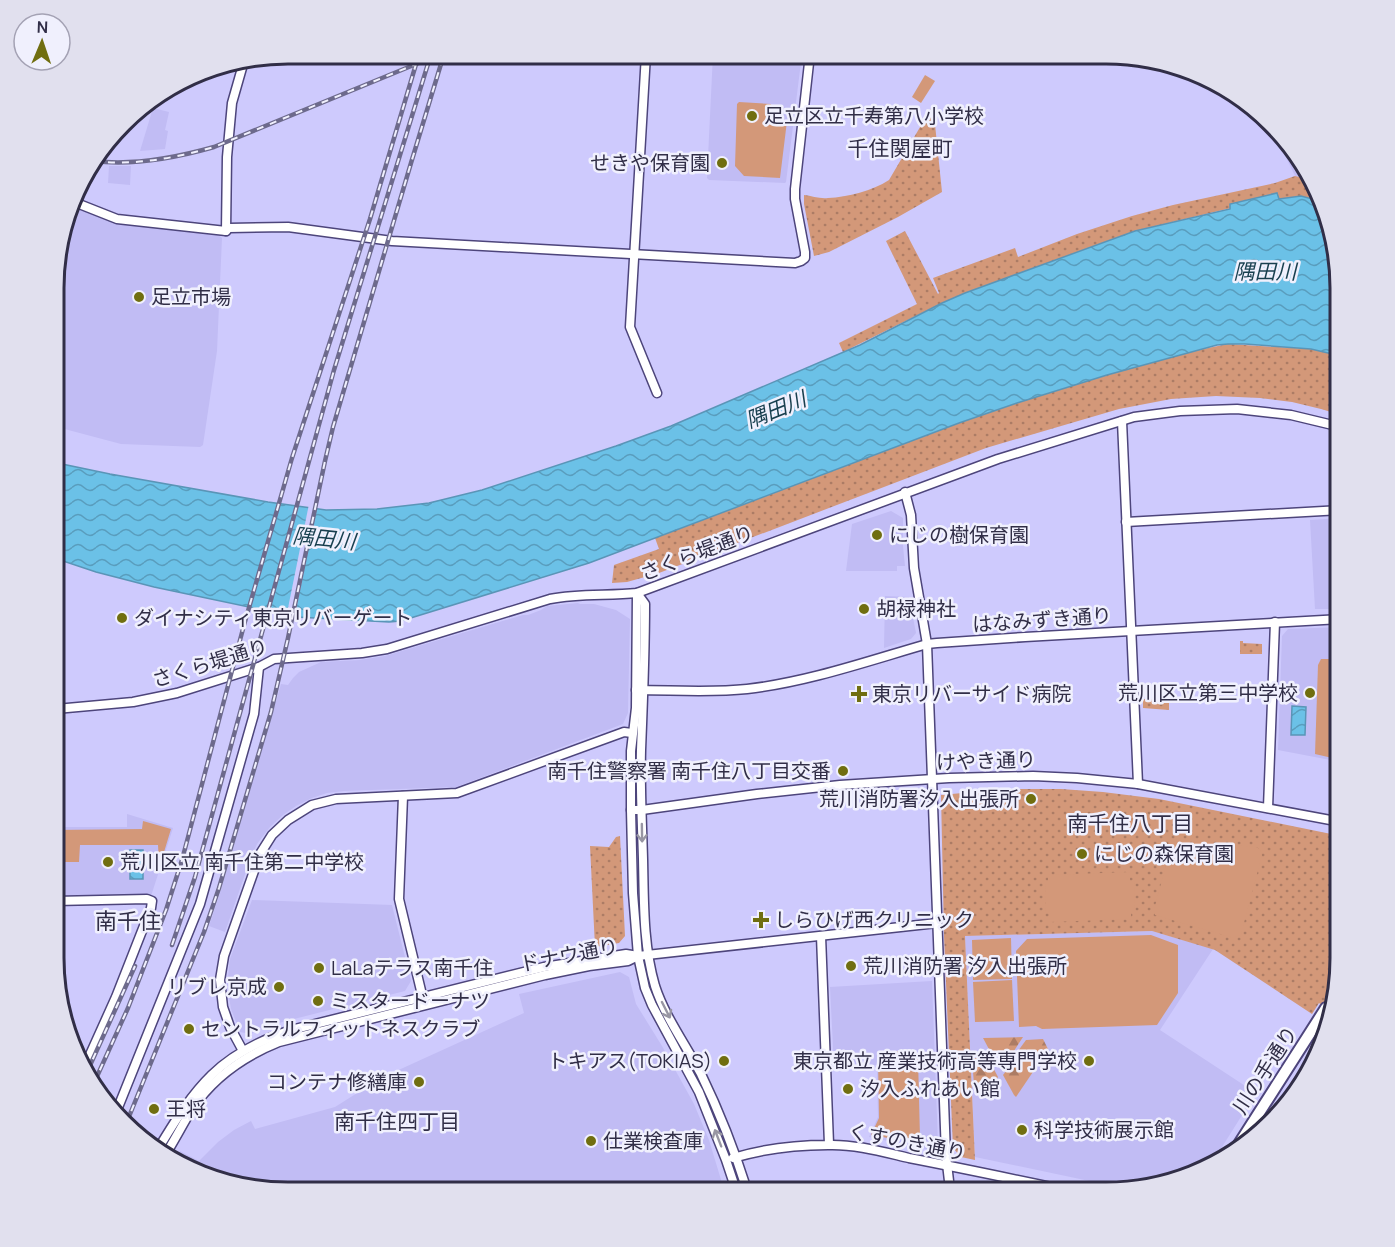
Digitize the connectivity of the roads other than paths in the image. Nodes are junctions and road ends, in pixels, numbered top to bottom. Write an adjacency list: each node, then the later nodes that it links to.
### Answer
1 (645, 64): 6 (street)
2 (809, 64): 6 (street)
3 (242, 70): 5 (street)
4 (81, 205): 5 (street)
5 (226, 231): 6 (street)
6 (634, 254): 7 (street)
7 (657, 393)
8 (1122, 421): 9 (street, さくら堤通り); 10 (street, さくら堤通り); 12 (street)
9 (1330, 424)
10 (905, 492): 13 (street, さくら堤通り); 17 (street)
11 (1330, 511): 12 (street)
12 (1126, 522): 16 (street)
13 (637, 593): 18 (street, さくら堤通り); 19 (street)
14 (1330, 619): 15 (street, はなみずき通り)
15 (1275, 622): 16 (street, はなみずき通り); 25 (street)
16 (1131, 631): 17 (street, はなみずき通り); 23 (street)
17 (927, 644): 19 (street, はなみずき通り); 22 (street)
18 (259, 667): 20 (street, さくら堤通り); 38 (street)
19 (640, 690): 21 (street); 27 (street)
20 (65, 707)
21 (633, 733): 24 (street); 26 (street)
22 (932, 779): 23 (street, けやき通り); 27 (street, けやき通り); 30 (street)
23 (1138, 784): 25 (street, けやき通り)
24 (403, 796): 34 (street); 36 (street)
25 (1268, 808): 28 (street, けやき通り)
26 (631, 810): 27 (street, けやき通り); 33 (street)
27 (642, 810): 32 (street, one-way to 32)
28 (1330, 820)
29 (65, 901): 37 (street)
30 (938, 923): 31 (street, ドナウ通り); 45 (street)
31 (821, 936): 32 (street, ドナウ通り); 40 (street)
32 (648, 954): 33 (street, ドナウ通り); 43 (street, one-way to 43)
33 (638, 956): 34 (street, ドナウ通り); 44 (street, one-way to 33)
34 (424, 1000): 36 (street, ドナウ通り); 42 (street, ドナウ通り)
35 (1324, 1011): 39 (main road, 川の手通り)
36 (243, 1051): 41 (street, ドナウ通り)
37 (88, 1058)
38 (119, 1105)
39 (1246, 1134)
40 (829, 1144): 43 (street, くすのき通り); 45 (street, くすのき通り)
41 (165, 1145)
42 (166, 1146)
43 (736, 1157): 44 (street, くすのき通り); 47 (street)
44 (726, 1160): 46 (street)
45 (947, 1165): 48 (street); 49 (street, くすのき通り)
46 (733, 1182)
47 (744, 1182)
48 (950, 1182)
49 (1031, 1182)

